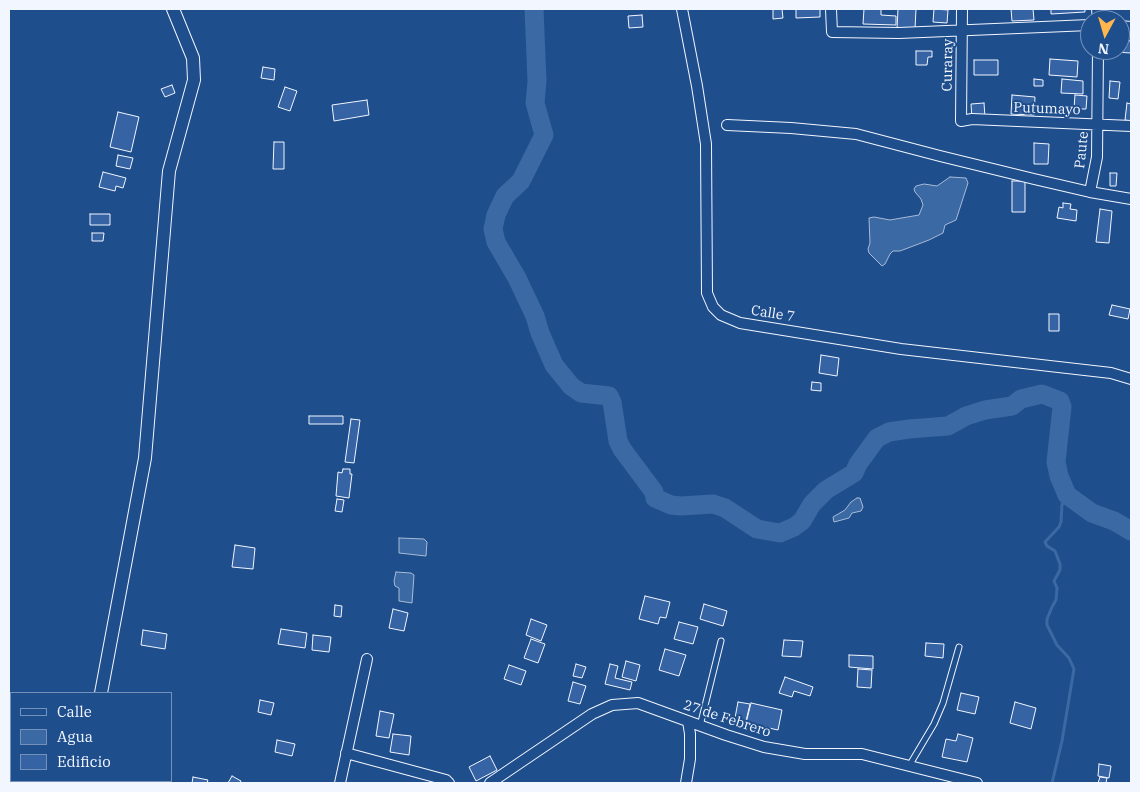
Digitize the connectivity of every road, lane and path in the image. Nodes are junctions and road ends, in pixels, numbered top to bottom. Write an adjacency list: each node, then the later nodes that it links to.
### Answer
1 (173, 9): 18 (street)
2 (682, 9): 14 (street, Calle 7)
3 (831, 9): 6 (street)
4 (962, 9): 6 (street, Curaray)
5 (1080, 25): 6 (street)
6 (962, 31): 8 (street, Curaray)
7 (1098, 60): 9 (street, Paute)
8 (962, 121): 9 (street, Putumayo)
9 (1098, 124): 11 (street, Putumayo); 12 (street, Paute)
10 (727, 125): 12 (street)
11 (1131, 126)
12 (1090, 192): 13 (street)
13 (1131, 199)
14 (1131, 379)
15 (721, 641): 20 (lane)
16 (959, 646): 22 (lane)
17 (367, 659): 21 (street)
18 (101, 692)
19 (688, 722): 20 (street, 27 de Febrero); 25 (street, 27 de Febrero); 26 (street)
20 (700, 726): 22 (street, 27 de Febrero)
21 (346, 752): 23 (street); 24 (street)
22 (909, 766): 27 (street, 27 de Febrero)
23 (340, 783)
24 (449, 783)
25 (490, 783)
26 (686, 783)
27 (977, 783)

